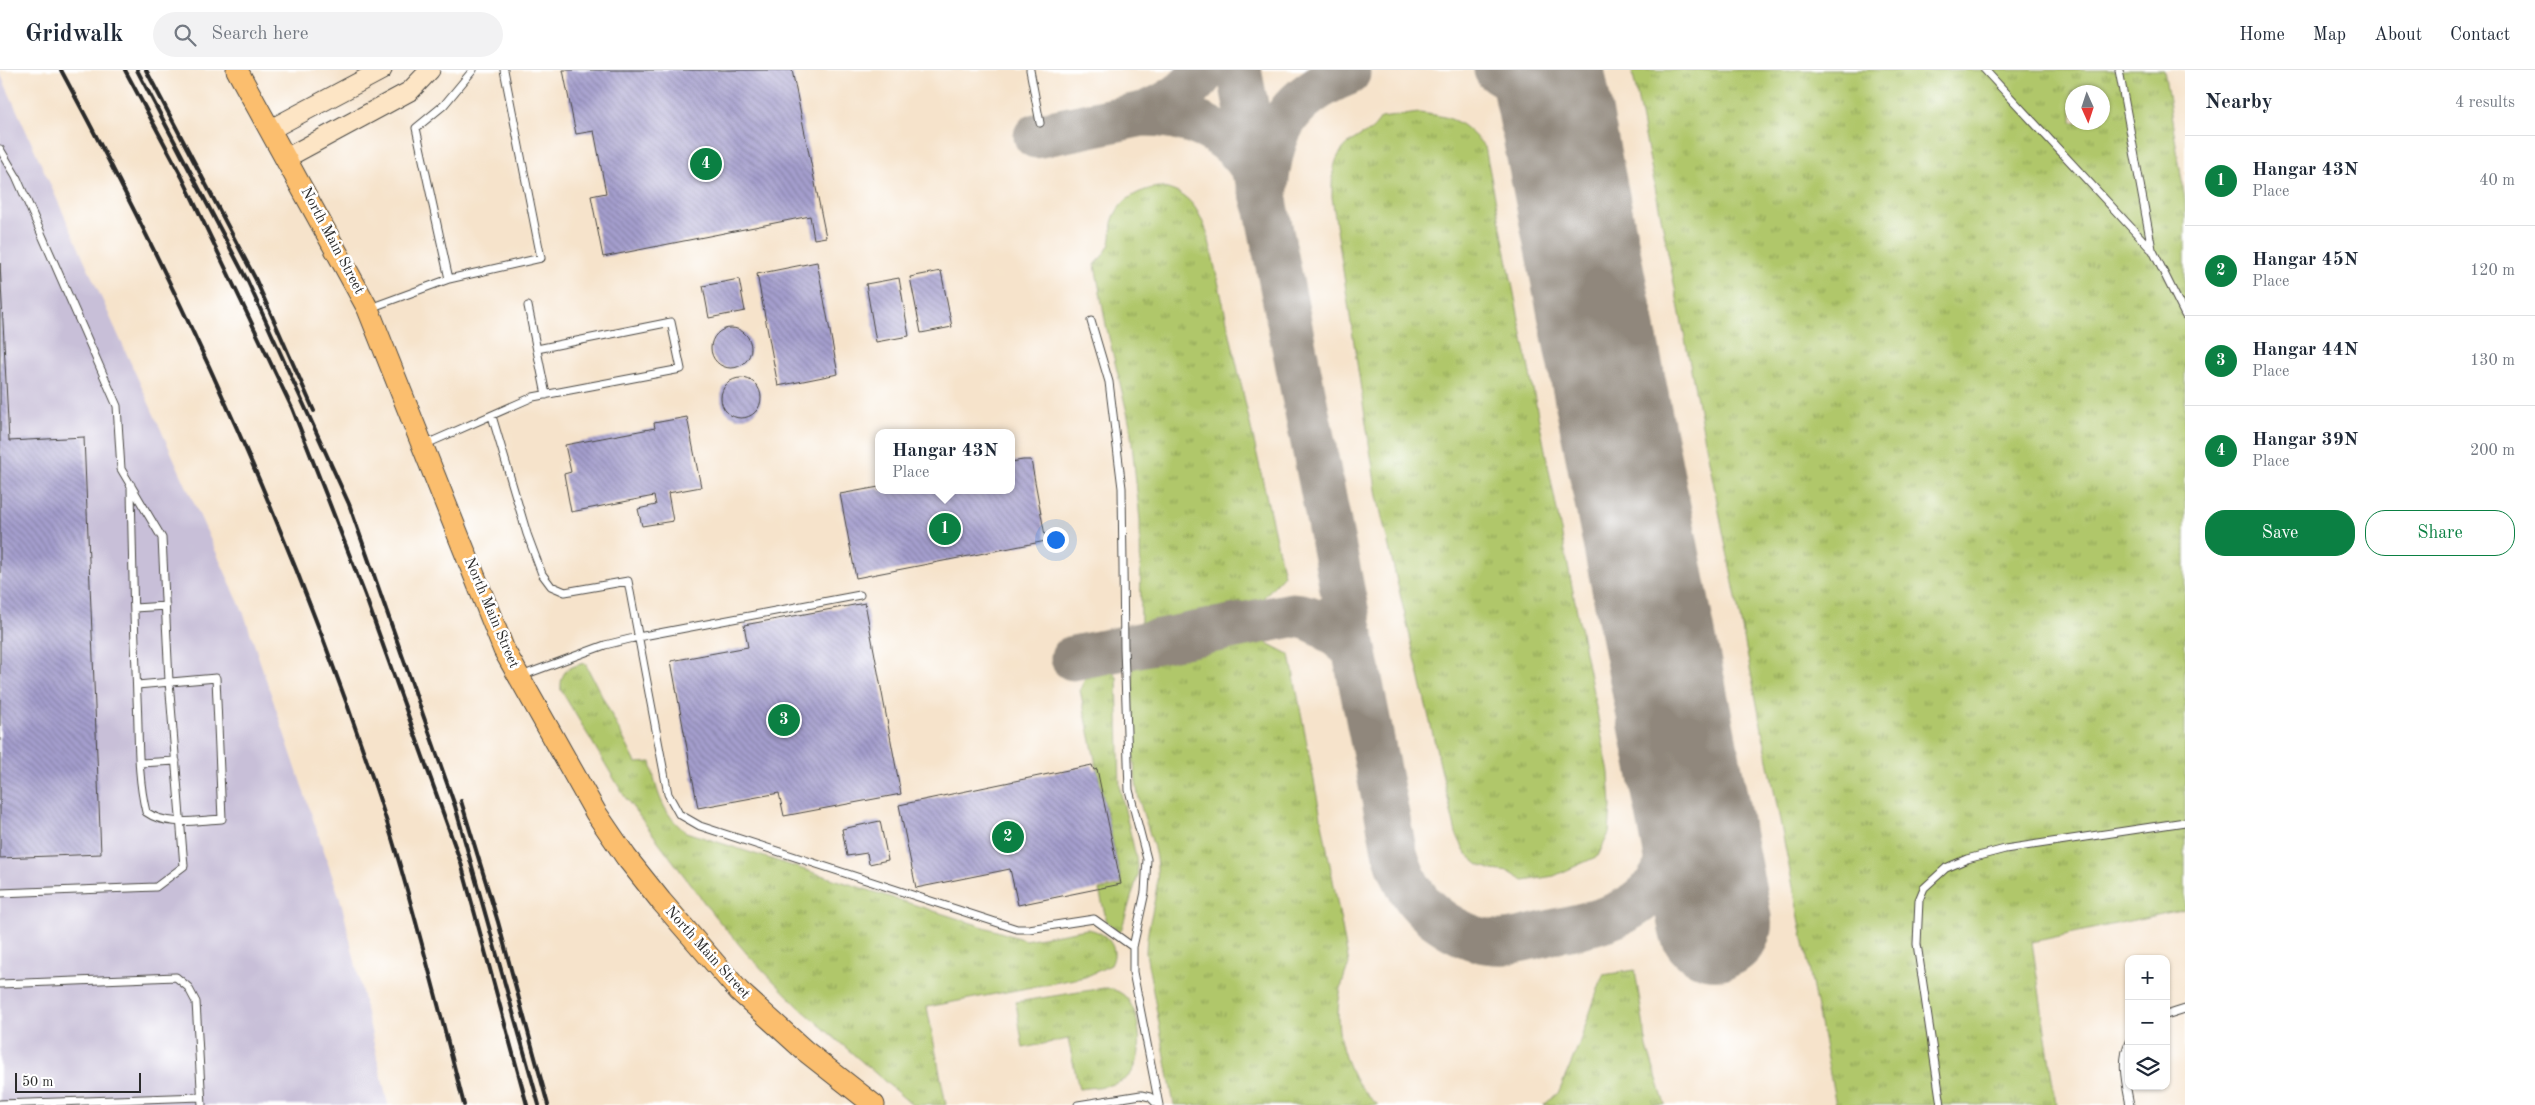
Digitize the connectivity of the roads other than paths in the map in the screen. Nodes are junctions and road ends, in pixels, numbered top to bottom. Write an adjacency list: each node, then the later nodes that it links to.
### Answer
1 (237, 70): 10 (main road, North Main Street)
2 (382, 70): 10 (main road)
3 (430, 70): 12 (main road)
4 (473, 70): 14 (lane)
5 (504, 70): 14 (lane)
6 (1030, 70): 9 (lane)
7 (1985, 70): 13 (lane)
8 (2120, 70): 13 (lane)
9 (1040, 123)
10 (271, 130): 12 (main road, North Main Street)
11 (0, 149): 23 (lane)
12 (286, 158): 16 (main road, North Main Street)
13 (2152, 250): 17 (lane)
14 (449, 279): 16 (lane)
15 (528, 306): 19 (lane)
16 (368, 308): 22 (main road, North Main Street)
17 (2185, 315)
18 (1090, 321): 36 (lane)
19 (537, 350): 20 (lane); 20 (lane)
20 (546, 395): 21 (lane)
21 (492, 416): 22 (lane); 27 (lane)
22 (423, 445): 28 (main road, North Main Street)
23 (131, 485): 25 (lane); 26 (lane)
24 (860, 595): 27 (lane)
25 (166, 606): 26 (lane); 29 (lane)
26 (134, 608): 30 (lane)
27 (638, 636): 28 (lane); 36 (lane)
28 (518, 677): 44 (main road, North Main Street)
29 (170, 681): 30 (lane); 31 (lane); 33 (lane)
30 (137, 686): 32 (lane)
31 (176, 761): 32 (lane); 33 (lane)
32 (140, 763): 33 (lane)
33 (181, 821): 35 (lane)
34 (2185, 822): 47 (lane)
35 (0, 893)
36 (1133, 947): 46 (lane)
37 (0, 984): 41 (lane)
38 (2185, 1010): 39 (lane)
39 (2170, 1014)
40 (2128, 1045): 48 (lane)
41 (201, 1096): 42 (lane); 43 (lane)
42 (0, 1104)
43 (202, 1105)
44 (874, 1105)
45 (1078, 1105): 46 (lane)
46 (1158, 1105)
47 (1941, 1105)
48 (2130, 1105)

